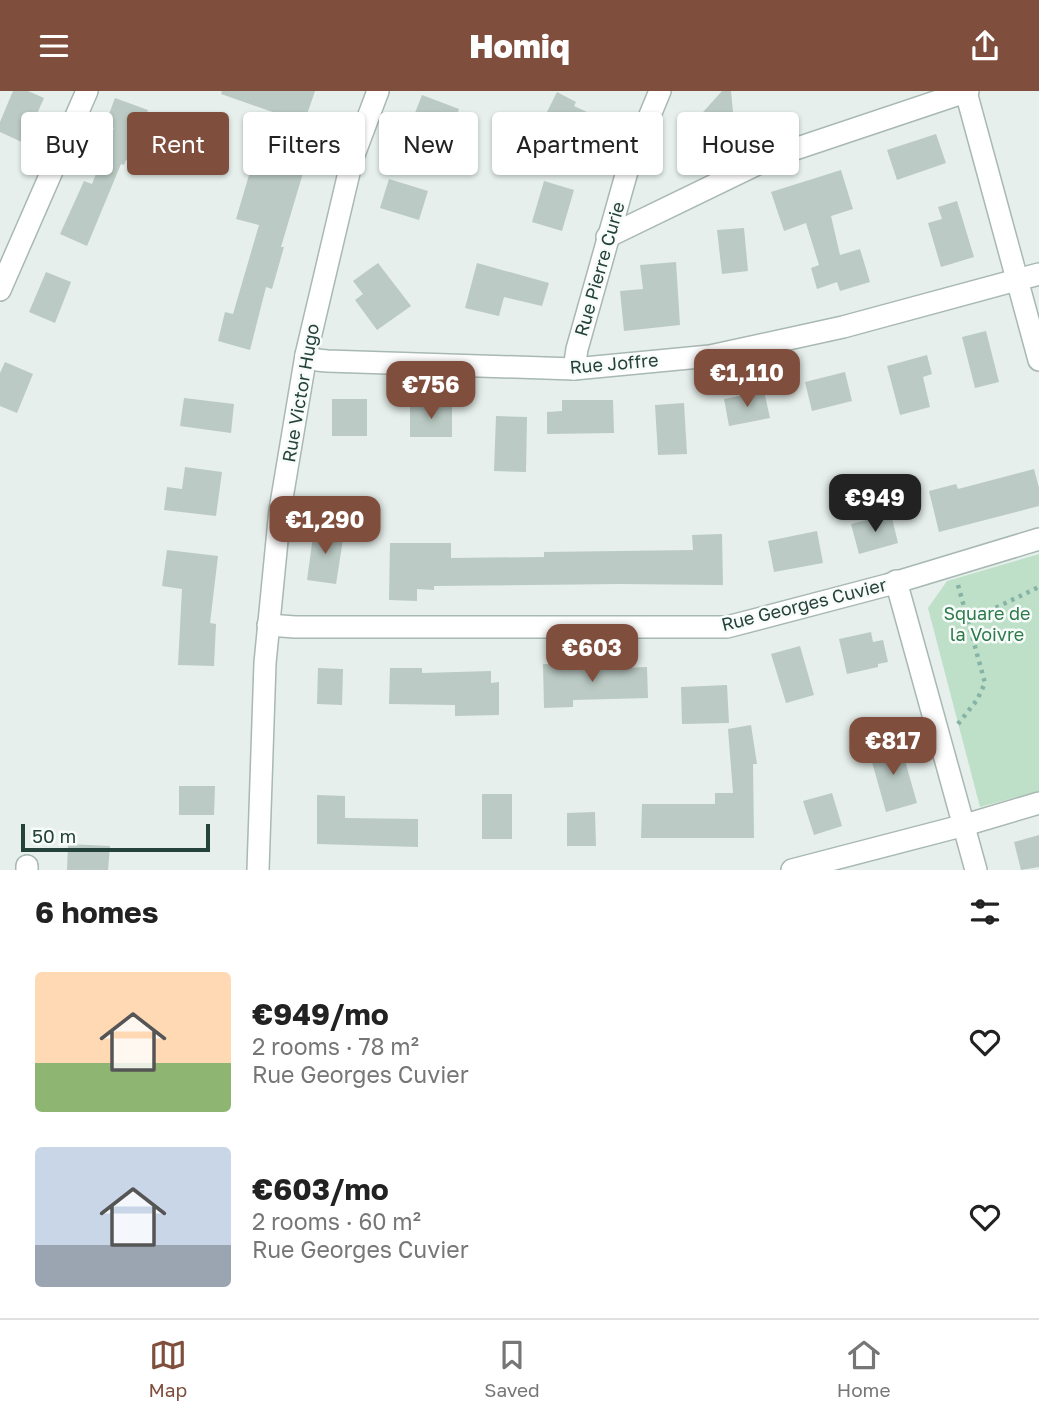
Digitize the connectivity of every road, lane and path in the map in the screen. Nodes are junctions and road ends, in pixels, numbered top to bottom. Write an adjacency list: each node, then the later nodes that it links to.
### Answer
1 (87, 91): 8 (street)
2 (378, 91): 9 (street, Rue Victor Hugo)
3 (660, 91): 5 (street, Rue Pierre Curie)
4 (967, 91): 5 (street); 7 (street)
5 (607, 237): 11 (street, Rue Pierre Curie)
6 (1039, 274): 7 (street, Rue Joffre)
7 (1017, 280): 10 (street); 11 (street, Rue Joffre)
8 (0, 290)
9 (306, 355): 11 (street, Rue Joffre); 17 (street, Rue Victor Hugo)
10 (1039, 360)
11 (574, 369)
12 (1039, 539): 13 (street, Rue Georges Cuvier)
13 (952, 564): 14 (street, Rue Georges Cuvier); 16 (path)
14 (896, 581): 17 (street, Rue Georges Cuvier); 18 (street)
15 (1039, 587): 16 (path)
16 (968, 621): 18 (path)
17 (268, 625): 21 (street, Rue Victor Hugo)
18 (943, 746): 20 (street)
19 (1039, 803): 20 (street)
20 (965, 825): 22 (street); 23 (street)
21 (258, 870)
22 (792, 870)
23 (976, 870)

